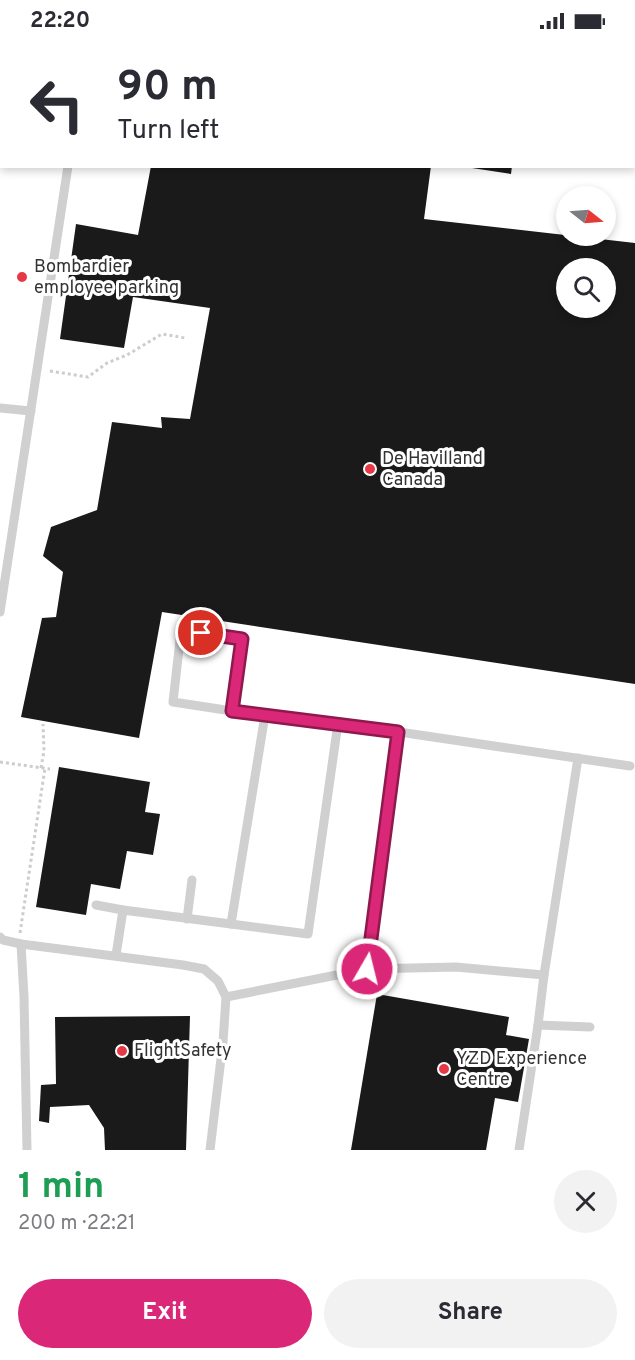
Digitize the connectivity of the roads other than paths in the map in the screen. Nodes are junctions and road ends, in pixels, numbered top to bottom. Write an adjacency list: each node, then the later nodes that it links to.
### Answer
1 (68, 168): 3 (lane)
2 (0, 408): 3 (lane)
3 (31, 411): 4 (lane)
4 (0, 612)
5 (232, 711): 5 (lane); 6 (lane)
6 (265, 715): 7 (lane); 15 (lane)
7 (338, 723): 8 (lane); 15 (lane)
8 (398, 732): 9 (lane); 19 (lane)
9 (578, 758): 10 (lane); 20 (lane)
10 (630, 766)
11 (192, 880): 14 (lane)
12 (96, 905): 13 (lane)
13 (123, 910): 14 (lane); 18 (lane)
14 (187, 919): 15 (lane)
15 (231, 924)
16 (0, 938): 17 (lane)
17 (20, 944): 18 (lane); 24 (lane)
18 (116, 955): 21 (lane)
19 (367, 969): 20 (lane); 21 (lane)
20 (544, 975): 22 (lane)
21 (226, 997): 25 (lane)
22 (538, 1025): 23 (lane); 26 (lane)
23 (590, 1028)
24 (27, 1150)
25 (210, 1150)
26 (519, 1150)

